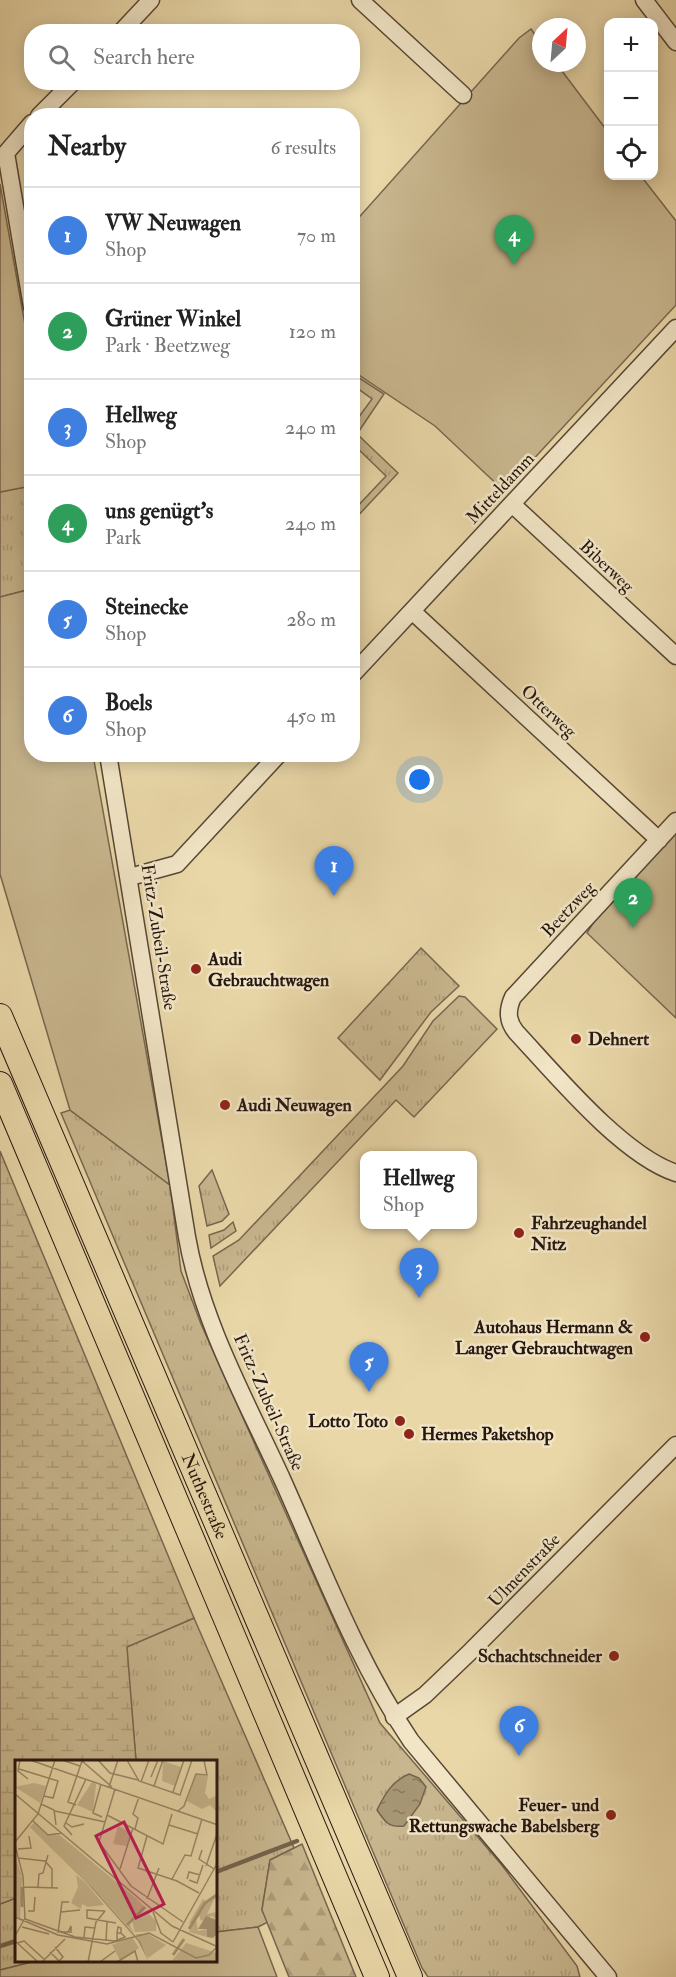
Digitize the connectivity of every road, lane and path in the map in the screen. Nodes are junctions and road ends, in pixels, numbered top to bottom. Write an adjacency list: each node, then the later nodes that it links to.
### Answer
1 (151, 0): 4 (street)
2 (360, 0): 7 (street)
3 (644, 0): 5 (street)
4 (128, 24)
5 (676, 42)
6 (65, 90): 8 (street)
7 (463, 95)
8 (47, 108)
9 (24, 131): 10 (street)
10 (3, 152): 11 (street)
11 (24, 264)
12 (676, 328): 13 (street, Mitteldamm)
13 (512, 504): 14 (street, Mitteldamm); 15 (street, Biberweg)
14 (412, 611): 16 (street, Mitteldamm); 20 (street, Otterweg)
15 (676, 656)
16 (360, 666)
17 (109, 762): 21 (street, Fritz-Zubeil-Straße)
18 (272, 762): 21 (street)
19 (676, 821): 20 (street, Beetzweg)
20 (658, 840): 24 (street, Beetzweg)
21 (130, 877): 26 (street, Fritz-Zubeil-Straße)
22 (0, 1016): 27 (highway, Nuthestraße)
23 (0, 1084): 28 (highway, Nuthestraße)
24 (676, 1173)
25 (676, 1445): 26 (street, Ulmenstraße)
26 (394, 1717): 31 (street, Fritz-Zubeil-Straße)
27 (398, 1948): 29 (highway, Nuthestraße); 30 (highway)
28 (377, 1977)
29 (410, 1977)
30 (420, 1977)
31 (608, 1977)

